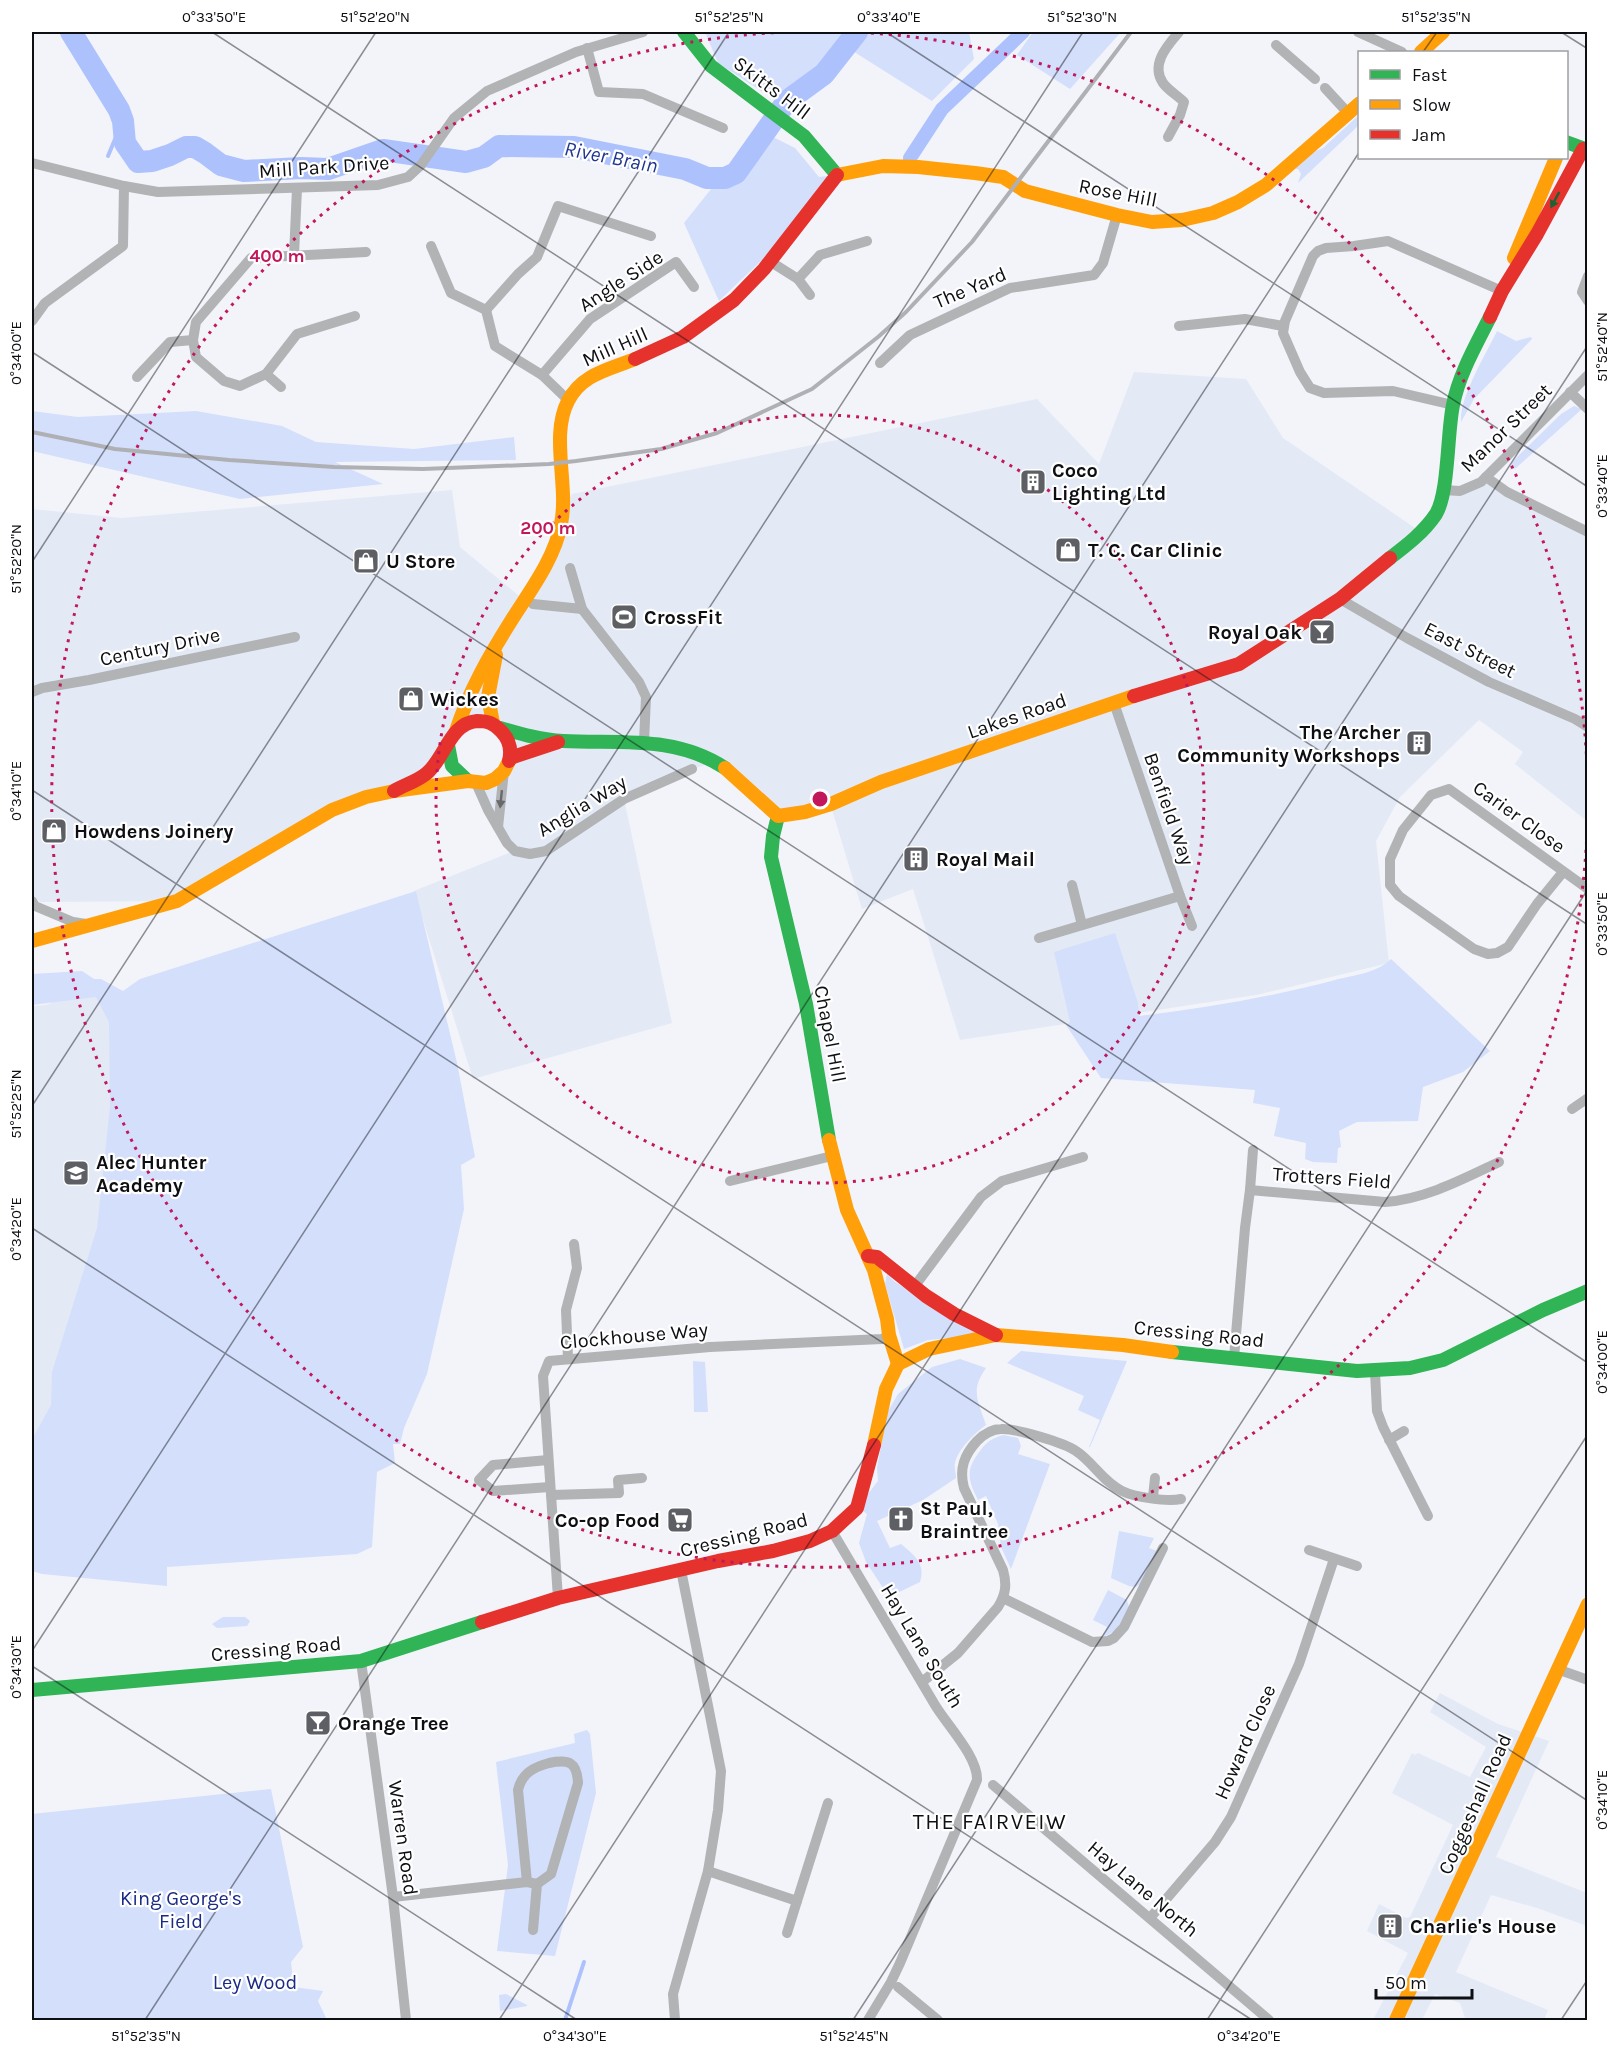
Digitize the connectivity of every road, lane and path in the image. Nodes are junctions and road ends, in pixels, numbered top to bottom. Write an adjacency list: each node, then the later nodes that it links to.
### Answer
1 (643, 32): 7 (street, Mill Park Drive)
2 (684, 32): 20 (street, Skitts Hill)
3 (1179, 32): 15 (street)
4 (1358, 32): 8 (street)
5 (1443, 32): 9 (street)
6 (1276, 45): 10 (street)
7 (587, 48): 14 (street); 22 (street, Mill Park Drive)
8 (1400, 51)
9 (1422, 51)
10 (1315, 79)
11 (1325, 88): 13 (street)
12 (1358, 104): 13 (street, Rose Hill)
13 (1348, 113): 23 (street, Rose Hill)
14 (723, 128)
15 (1168, 137)
16 (1568, 143): 17 (street)
17 (1585, 149): 30 (street, one-way to 30)
18 (1556, 159): 30 (street)
19 (32, 163): 21 (street, Mill Park Drive)
20 (837, 175): 23 (street, Rose Hill); 29 (street, Mill Hill)
21 (124, 186): 22 (street, Mill Park Drive); 39 (street)
22 (297, 188): 28 (street)
23 (1117, 215): 43 (street, The Yard)
24 (651, 236): 37 (street)
25 (867, 241): 32 (street)
26 (431, 246): 37 (street)
27 (366, 252): 28 (street)
28 (294, 256): 42 (street)
29 (771, 262): 32 (street); 50 (street, Mill Hill)
30 (1513, 270): 34 (street, Lakes Road)
31 (1587, 276): 36 (street)
32 (798, 279): 35 (street)
33 (694, 287): 45 (street, Angle Side)
34 (1502, 291): 41 (street); 51 (street, Lakes Road)
35 (810, 295)
36 (1587, 301)
37 (486, 310): 45 (street)
38 (355, 316): 44 (street)
39 (32, 321)
40 (1179, 326): 41 (street)
41 (1283, 326): 51 (street)
42 (193, 340): 44 (street); 47 (street)
43 (880, 363)
44 (266, 374): 48 (street)
45 (542, 375): 50 (street)
46 (1587, 375): 49 (street, Manor Street)
47 (137, 377)
48 (280, 387)
49 (1570, 392): 52 (street); 53 (street, Manor Street)
50 (568, 400): 61 (street, Mill Hill)
51 (1453, 405): 54 (street, Lakes Road)
52 (1587, 409)
53 (1486, 477): 54 (street, Manor Street); 55 (street)
54 (1443, 490): 57 (street, Lakes Road)
55 (1587, 532)
56 (570, 568): 59 (street)
57 (1341, 599): 63 (street, Lakes Road); 65 (street, East Street)
58 (532, 604): 59 (street)
59 (582, 609): 68 (street)
60 (295, 638): 62 (street, Century Drive)
61 (498, 643): 64 (street, Mill Hill); 66 (street, Mill Hill)
62 (32, 692)
63 (1114, 703): 74 (street, Lakes Road); 79 (street, Benfield Way)
64 (496, 726): 66 (street); 67 (street); 70 (street)
65 (1587, 727)
66 (456, 731): 69 (street)
67 (560, 741): 68 (street); 70 (street)
68 (644, 742): 74 (street)
69 (448, 745): 72 (street); 73 (street)
70 (507, 764): 72 (street); 75 (street, one-way to 75)
71 (692, 769): 75 (street, Anglia Way)
72 (472, 782): 73 (street); 75 (street, Anglia Way)
73 (394, 791): 81 (street)
74 (778, 816): 89 (street, Chapel Hill)
75 (498, 828)
76 (1563, 872): 76 (street, Carier Close); 78 (street, Carier Close)
77 (1072, 885): 82 (street)
78 (1587, 889)
79 (1180, 896): 82 (street); 83 (street, Benfield Way)
80 (32, 901): 81 (street)
81 (92, 925): 85 (street)
82 (1082, 925): 84 (street)
83 (1192, 926)
84 (1039, 938)
85 (32, 941)
86 (1587, 1098): 87 (street)
87 (1572, 1109)
88 (1253, 1150): 93 (street)
89 (832, 1156): 92 (street); 95 (street, Chapel Hill)
90 (1083, 1157): 96 (street)
91 (1499, 1162): 93 (street, Trotters Field)
92 (730, 1181)
93 (1250, 1190): 101 (street, Trotters Field)
94 (574, 1244): 100 (street)
95 (868, 1256): 96 (street); 98 (street, Chapel Hill)
96 (914, 1287): 99 (street)
97 (1587, 1291): 103 (street, Cressing Road)
98 (889, 1335): 100 (street, Clockhouse Way); 102 (street, Chapel Hill)
99 (996, 1335): 101 (street, Cressing Road); 102 (street, Cressing Road)
100 (568, 1358): 106 (street, Clockhouse Way)
101 (1234, 1358): 103 (street, Cressing Road)
102 (898, 1364): 113 (street, Cressing Road)
103 (1375, 1371): 105 (street)
104 (1404, 1431): 105 (street)
105 (1389, 1440): 112 (street)
106 (548, 1460): 109 (street, Clockhouse Way); 109 (street)
107 (642, 1478): 109 (street)
108 (1155, 1478): 110 (street)
109 (551, 1491): 119 (street, Clockhouse Way)
110 (1153, 1497): 111 (street); 120 (street)
111 (1181, 1499)
112 (1428, 1516)
113 (832, 1531): 118 (street, Cressing Road); 125 (street, Hay Lane South)
114 (1163, 1548): 120 (street)
115 (1309, 1550): 116 (street)
116 (1334, 1558): 117 (street); 133 (street, Howard Close)
117 (1357, 1566)
118 (681, 1570): 119 (street, Cressing Road); 129 (street)
119 (558, 1598): 122 (street, Cressing Road)
120 (1004, 1598): 125 (street)
121 (1587, 1604): 123 (street, Coggeshall Road)
122 (360, 1661): 126 (street, Cressing Road); 131 (street, Warren Road)
123 (1557, 1669): 124 (street); 142 (street, Coggeshall Road)
124 (1587, 1680)
125 (922, 1682): 139 (street, Hay Lane South)
126 (32, 1690)
127 (993, 1785): 133 (street, Hay Lane North)
128 (828, 1803): 132 (street)
129 (708, 1871): 132 (street); 138 (street)
130 (532, 1883): 130 (street); 131 (street); 134 (street)
131 (393, 1897): 137 (street, Warren Road)
132 (797, 1901): 135 (street)
133 (1150, 1918): 141 (street, Hay Lane North)
134 (533, 1930)
135 (787, 1933)
136 (898, 1987): 140 (street)
137 (406, 2020)
138 (675, 2020)
139 (868, 2020)
140 (938, 2020)
141 (1269, 2020)
142 (1396, 2020)

